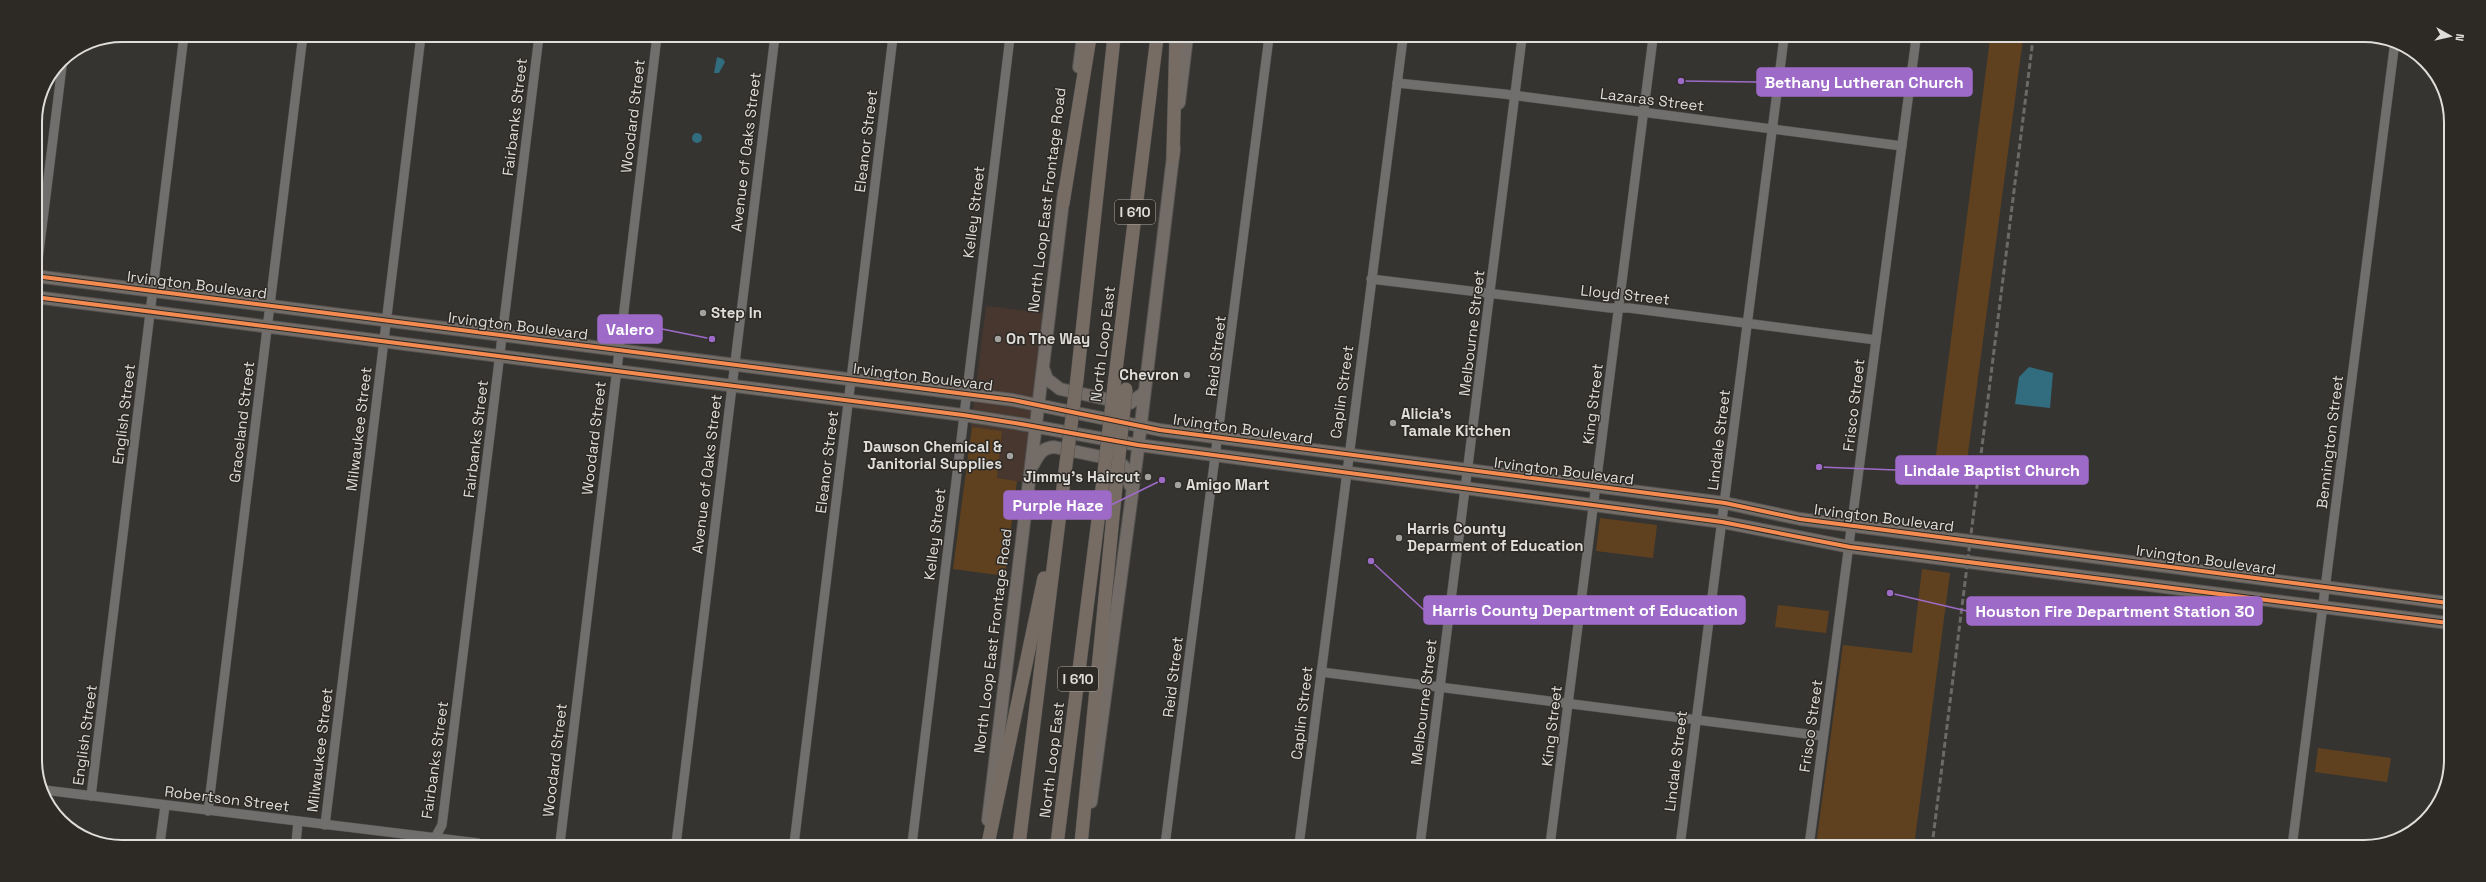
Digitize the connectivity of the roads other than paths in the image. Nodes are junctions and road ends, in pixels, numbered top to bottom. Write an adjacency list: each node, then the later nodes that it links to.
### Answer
1 (183, 42): 33 (street, English Street)
2 (302, 42): 36 (street, Graceland Street)
3 (420, 42): 39 (street, Milwaukee Street)
4 (538, 42): 42 (street, Fairbanks Street)
5 (656, 42): 45 (street, Woodard Street)
6 (774, 42): 47 (street, Avenue of Oaks Street)
7 (892, 42): 50 (street, Eleanor Street)
8 (1009, 42): 54 (street, Kelley Street)
9 (1082, 42): 29 (main road, North Loop East Frontage Road)
10 (1089, 42): 29 (highway)
11 (1113, 42): 68 (highway, North Loop East / I 610, bridge)
12 (1156, 42): 52 (highway, North Loop East / I 610)
13 (1176, 42): 28 (highway)
14 (1186, 42): 28 (main road)
15 (1268, 42): 60 (street, Reid Street)
16 (1402, 42): 23 (street, Caplin Street)
17 (1522, 42): 24 (street, Melbourne Street)
18 (1653, 42): 25 (street, King Street)
19 (1784, 42): 26 (street, Lindale Street)
20 (1916, 42): 27 (street, Frisco Street)
21 (2393, 47): 83 (street, Bennington Street)
22 (62, 69): 30 (street)
23 (1397, 83): 24 (street, Lazaras Street); 31 (street, Caplin Street)
24 (1515, 96): 25 (street, Lazaras Street); 34 (street, Melbourne Street)
25 (1644, 113): 26 (street, Lazaras Street); 37 (street, King Street)
26 (1773, 129): 27 (street, Lazaras Street); 40 (street, Lindale Street)
27 (1902, 146): 43 (street, Frisco Street)
28 (1173, 156): 53 (main road)
29 (1062, 203): 48 (main road, North Loop East Frontage Road)
30 (42, 230)
31 (1371, 279): 34 (street, Lloyd Street); 63 (street, Caplin Street)
32 (42, 280): 33 (main road, Irvington Boulevard)
33 (153, 291): 36 (main road, Irvington Boulevard); 38 (street, English Street)
34 (1491, 294): 37 (street, Lloyd Street); 65 (street, Melbourne Street)
35 (42, 298): 38 (main road, Irvington Boulevard)
36 (270, 306): 39 (main road, Irvington Boulevard); 41 (street, Graceland Street)
37 (1619, 308): 40 (street, Lloyd Street); 67 (street, King Street)
38 (151, 311): 41 (main road, Irvington Boulevard); 94 (street, English Street)
39 (386, 321): 42 (main road, Irvington Boulevard); 44 (street, Milwaukee Street)
40 (1748, 323): 43 (street, Lloyd Street); 71 (street, Lindale Street)
41 (267, 326): 44 (main road, Irvington Boulevard); 96 (street, Graceland Street)
42 (503, 335): 45 (main road, Irvington Boulevard); 46 (street, Fairbanks Street)
43 (1876, 340): 74 (street, Frisco Street)
44 (384, 341): 46 (main road, Irvington Boulevard); 98 (street, Milwaukee Street)
45 (618, 351): 47 (main road, Irvington Boulevard); 49 (street, Woodard Street)
46 (500, 356): 49 (main road, Irvington Boulevard); 101 (street, Fairbanks Street)
47 (734, 366): 50 (main road, Irvington Boulevard); 51 (street, Avenue of Oaks Street)
48 (1042, 366): 53 (main road); 56 (main road, North Loop East Frontage Road)
49 (616, 371): 51 (main road, Irvington Boulevard); 102 (street, Woodard Street)
50 (851, 380): 54 (main road, Irvington Boulevard); 55 (street, Eleanor Street)
51 (732, 386): 55 (main road, Irvington Boulevard); 103 (street, Avenue of Oaks Street)
52 (1120, 388): 109 (highway, North Loop East / I 610, bridge); 110 (highway, bridge)
53 (1144, 393): 59 (main road)
54 (966, 395): 56 (main road, Irvington Boulevard); 57 (street, Kelley Street)
55 (848, 401): 57 (main road, Irvington Boulevard); 104 (street, Eleanor Street)
56 (1038, 406): 58 (main road, North Loop East Frontage Road); 59 (main road, Irvington Boulevard)
57 (963, 416): 58 (main road, Irvington Boulevard); 105 (street, Kelley Street)
58 (1036, 426): 61 (main road, Irvington Boulevard); 64 (main road, North Loop East Frontage Road)
59 (1140, 426): 60 (main road, Irvington Boulevard); 61 (main road)
60 (1219, 438): 62 (street, Reid Street); 63 (main road, Irvington Boulevard)
61 (1138, 446): 62 (main road, Irvington Boulevard); 69 (main road)
62 (1216, 456): 66 (main road, Irvington Boulevard); 112 (street, Reid Street)
63 (1348, 456): 65 (main road, Irvington Boulevard); 66 (street, Caplin Street)
64 (1031, 469): 69 (main road); 106 (main road, North Loop East Frontage Road)
65 (1468, 471): 67 (main road, Irvington Boulevard); 70 (street, Melbourne Street)
66 (1345, 474): 70 (main road, Irvington Boulevard); 88 (street, Caplin Street)
67 (1596, 487): 71 (main road, Irvington Boulevard); 72 (street, King Street)
68 (1063, 490): 107 (highway); 108 (highway, North Loop East / I 610)
69 (1131, 490): 111 (main road)
70 (1464, 490): 72 (main road, Irvington Boulevard); 89 (street, Melbourne Street)
71 (1725, 503): 73 (street, Lindale Street); 74 (main road, Irvington Boulevard)
72 (1594, 506): 73 (main road, Irvington Boulevard); 90 (street, King Street)
73 (1722, 522): 77 (main road, Irvington Boulevard); 91 (street, Lindale Street)
74 (1853, 526): 75 (main road, Irvington Boulevard); 77 (street, Frisco Street)
75 (1894, 531): 76 (main road, Irvington Boulevard); 78 (main road)
76 (2007, 545): 79 (main road, Irvington Boulevard); 80 (main road)
77 (1850, 547): 78 (main road, Irvington Boulevard); 92 (street, Frisco Street)
78 (1892, 552): 80 (main road, Irvington Boulevard)
79 (2130, 563): 81 (main road, Irvington Boulevard); 82 (main road)
80 (2005, 565): 82 (main road, Irvington Boulevard)
81 (2226, 575): 83 (main road, Irvington Boulevard); 84 (main road)
82 (2128, 582): 84 (main road, Irvington Boulevard)
83 (2325, 588): 85 (main road, Irvington Boulevard); 86 (street, Bennington Street)
84 (2224, 594): 86 (main road, Irvington Boulevard)
85 (2444, 603)
86 (2322, 607): 87 (main road, Irvington Boulevard); 118 (street, Bennington Street)
87 (2444, 622)
88 (1321, 672): 89 (street); 113 (street, Caplin Street)
89 (1440, 687): 90 (street); 114 (street, Melbourne Street)
90 (1569, 705): 91 (street); 115 (street, King Street)
91 (1695, 719): 92 (street); 116 (street, Lindale Street)
92 (1823, 736): 117 (street, Frisco Street)
93 (48, 790): 94 (street, Robertson Street)
94 (91, 796): 95 (street, Robertson Street)
95 (165, 806): 96 (street, Robertson Street); 99 (street)
96 (208, 811): 97 (street, Robertson Street)
97 (298, 822): 98 (street, Robertson Street); 100 (street)
98 (325, 825): 101 (street, Robertson Street)
99 (160, 840)
100 (296, 840)
101 (433, 840)
102 (560, 840)
103 (676, 840)
104 (794, 840)
105 (912, 840)
106 (986, 840)
107 (987, 840)
108 (1019, 840)
109 (1058, 840)
110 (1081, 840)
111 (1087, 840)
112 (1167, 840)
113 (1300, 840)
114 (1421, 840)
115 (1551, 840)
116 (1681, 840)
117 (1811, 840)
118 (2293, 840)

